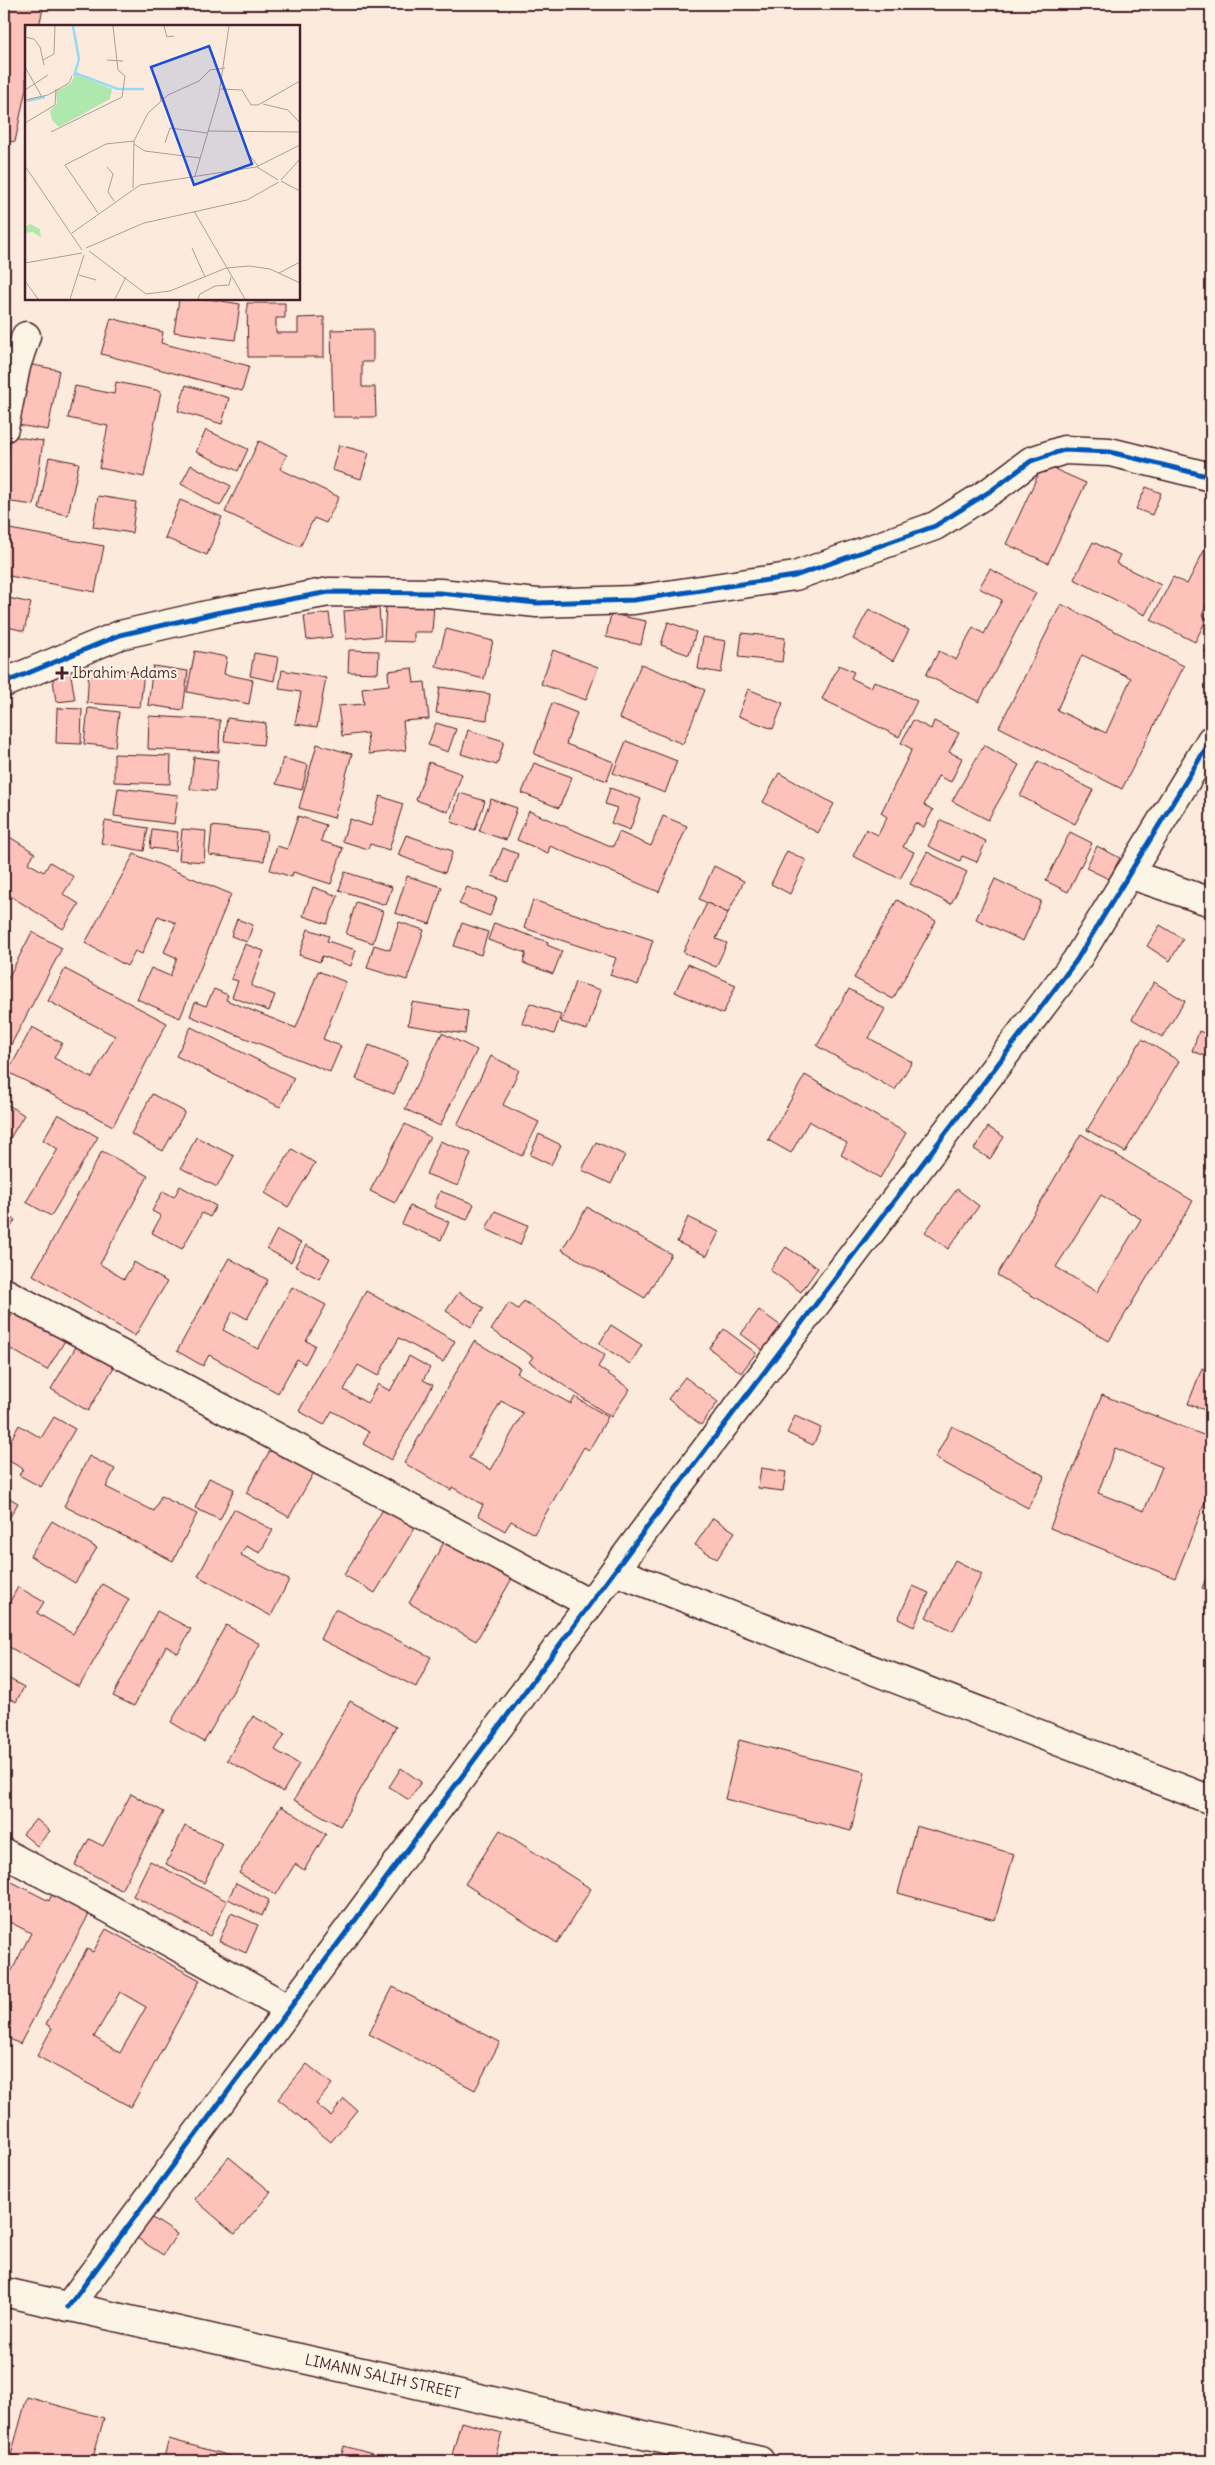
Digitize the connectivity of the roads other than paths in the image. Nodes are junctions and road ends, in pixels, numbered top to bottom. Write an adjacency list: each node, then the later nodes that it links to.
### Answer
1 (26, 336): 2 (street)
2 (4, 428)
3 (1211, 477): 4 (street)
4 (4, 683)
5 (1211, 740): 6 (street)
6 (1129, 874): 7 (street); 9 (street)
7 (1211, 902)
8 (4, 1292): 10 (street)
9 (615, 1570): 10 (street); 11 (street)
10 (590, 1604): 13 (street)
11 (1211, 1800)
12 (4, 1853): 13 (street)
13 (290, 2009): 15 (street)
14 (4, 2292): 15 (street, LIMANN SALIH STREET)
15 (68, 2307): 16 (street, LIMANN SALIH STREET)
16 (760, 2461)

